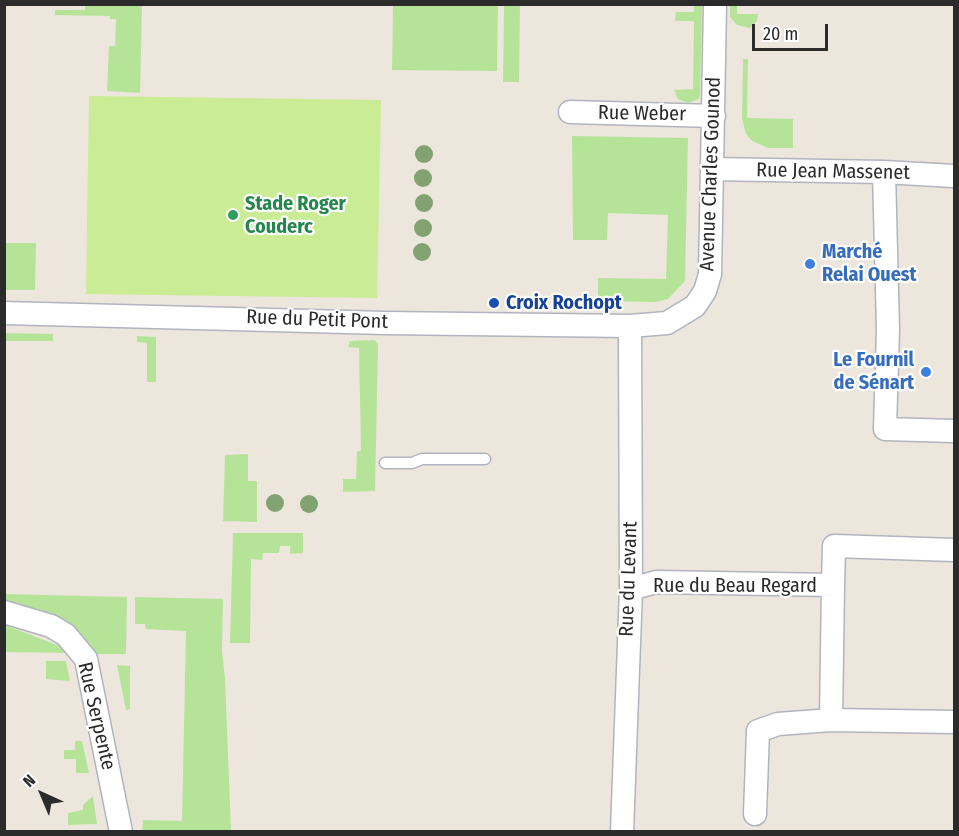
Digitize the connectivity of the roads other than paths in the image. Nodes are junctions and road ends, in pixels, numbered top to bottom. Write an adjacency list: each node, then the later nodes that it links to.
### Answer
1 (715, 4): 3 (street, Avenue Charles Gounod)
2 (570, 112): 3 (street, Rue Weber)
3 (714, 116): 4 (street, Avenue Charles Gounod)
4 (712, 169): 5 (street, Rue Jean Massenet); 8 (street, Avenue Charles Gounod)
5 (884, 172): 6 (street, Rue Jean Massenet); 9 (street)
6 (954, 176)
7 (4, 313): 8 (street, Rue du Petit Pont)
8 (630, 326): 14 (street, Rue du Levant)
9 (954, 431)
10 (485, 459): 11 (lane)
11 (385, 463)
12 (954, 550): 13 (street)
13 (833, 585): 14 (street, Rue du Beau Regard); 16 (street, Rue du Beau Regard)
14 (631, 589): 20 (street, Rue du Levant)
15 (4, 612): 19 (street, Rue Serpente)
16 (831, 720): 17 (street); 18 (street)
17 (954, 722)
18 (755, 814)
19 (120, 831)
20 (622, 831)

